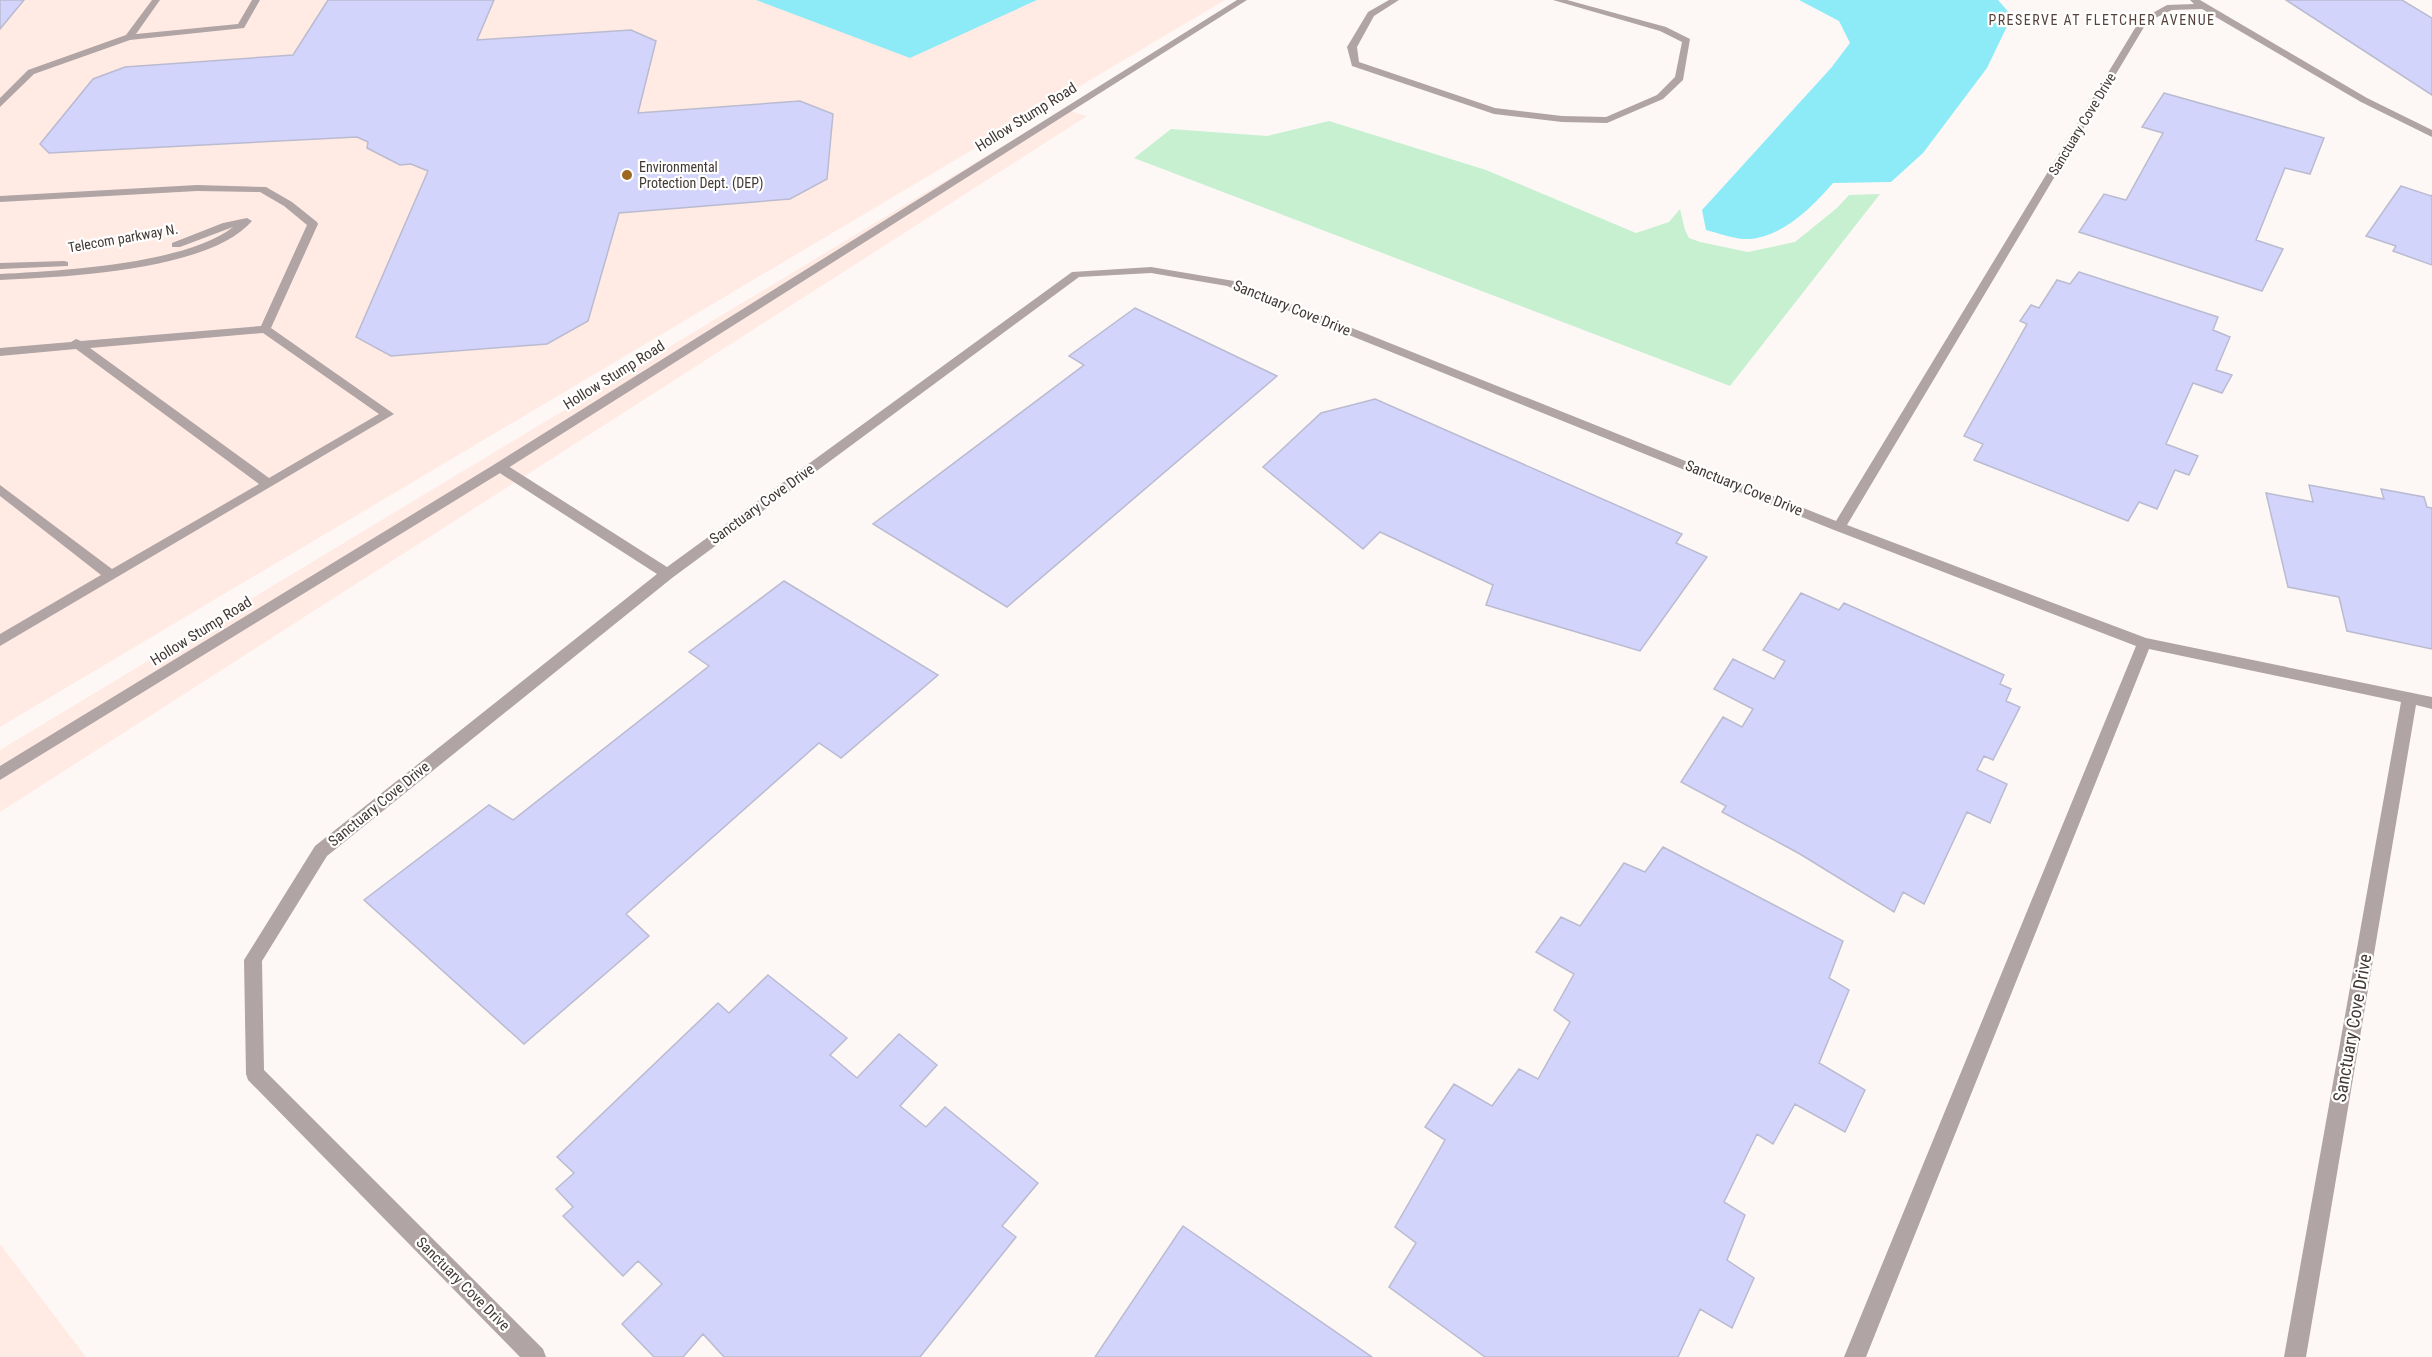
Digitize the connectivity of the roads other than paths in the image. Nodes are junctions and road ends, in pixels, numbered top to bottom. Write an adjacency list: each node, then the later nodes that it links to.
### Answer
1 (156, 0): 7 (street)
2 (256, 0): 7 (street)
3 (1243, 0): 16 (street, Hollow Stump Road)
4 (1395, 0): 5 (street)
5 (1557, 0)
6 (2199, 3): 9 (street, Sanctuary Cove Drive); 19 (street, Sanctuary Cove Drive)
7 (129, 37): 8 (street)
8 (0, 104)
9 (2432, 134)
10 (0, 199): 13 (street)
11 (0, 266): 12 (street, Telecom parkway N.)
12 (0, 278)
13 (265, 329): 14 (street); 17 (street)
14 (76, 343): 15 (street); 17 (street)
15 (0, 352)
16 (500, 467): 20 (street); 26 (street, Hollow Stump Road)
17 (268, 484): 21 (street)
18 (0, 489): 21 (street)
19 (1839, 527): 20 (street, Sanctuary Cove Drive); 23 (street, Sanctuary Cove Drive)
20 (667, 574): 27 (street, Sanctuary Cove Drive)
21 (112, 576): 22 (street)
22 (0, 641)
23 (2144, 643): 24 (street, Sanctuary Cove Drive); 28 (street)
24 (2409, 699): 25 (street, Sanctuary Cove Drive); 29 (street, Sanctuary Cove Drive)
25 (2432, 703)
26 (0, 774)
27 (535, 1357)
28 (1855, 1357)
29 (2295, 1357)

